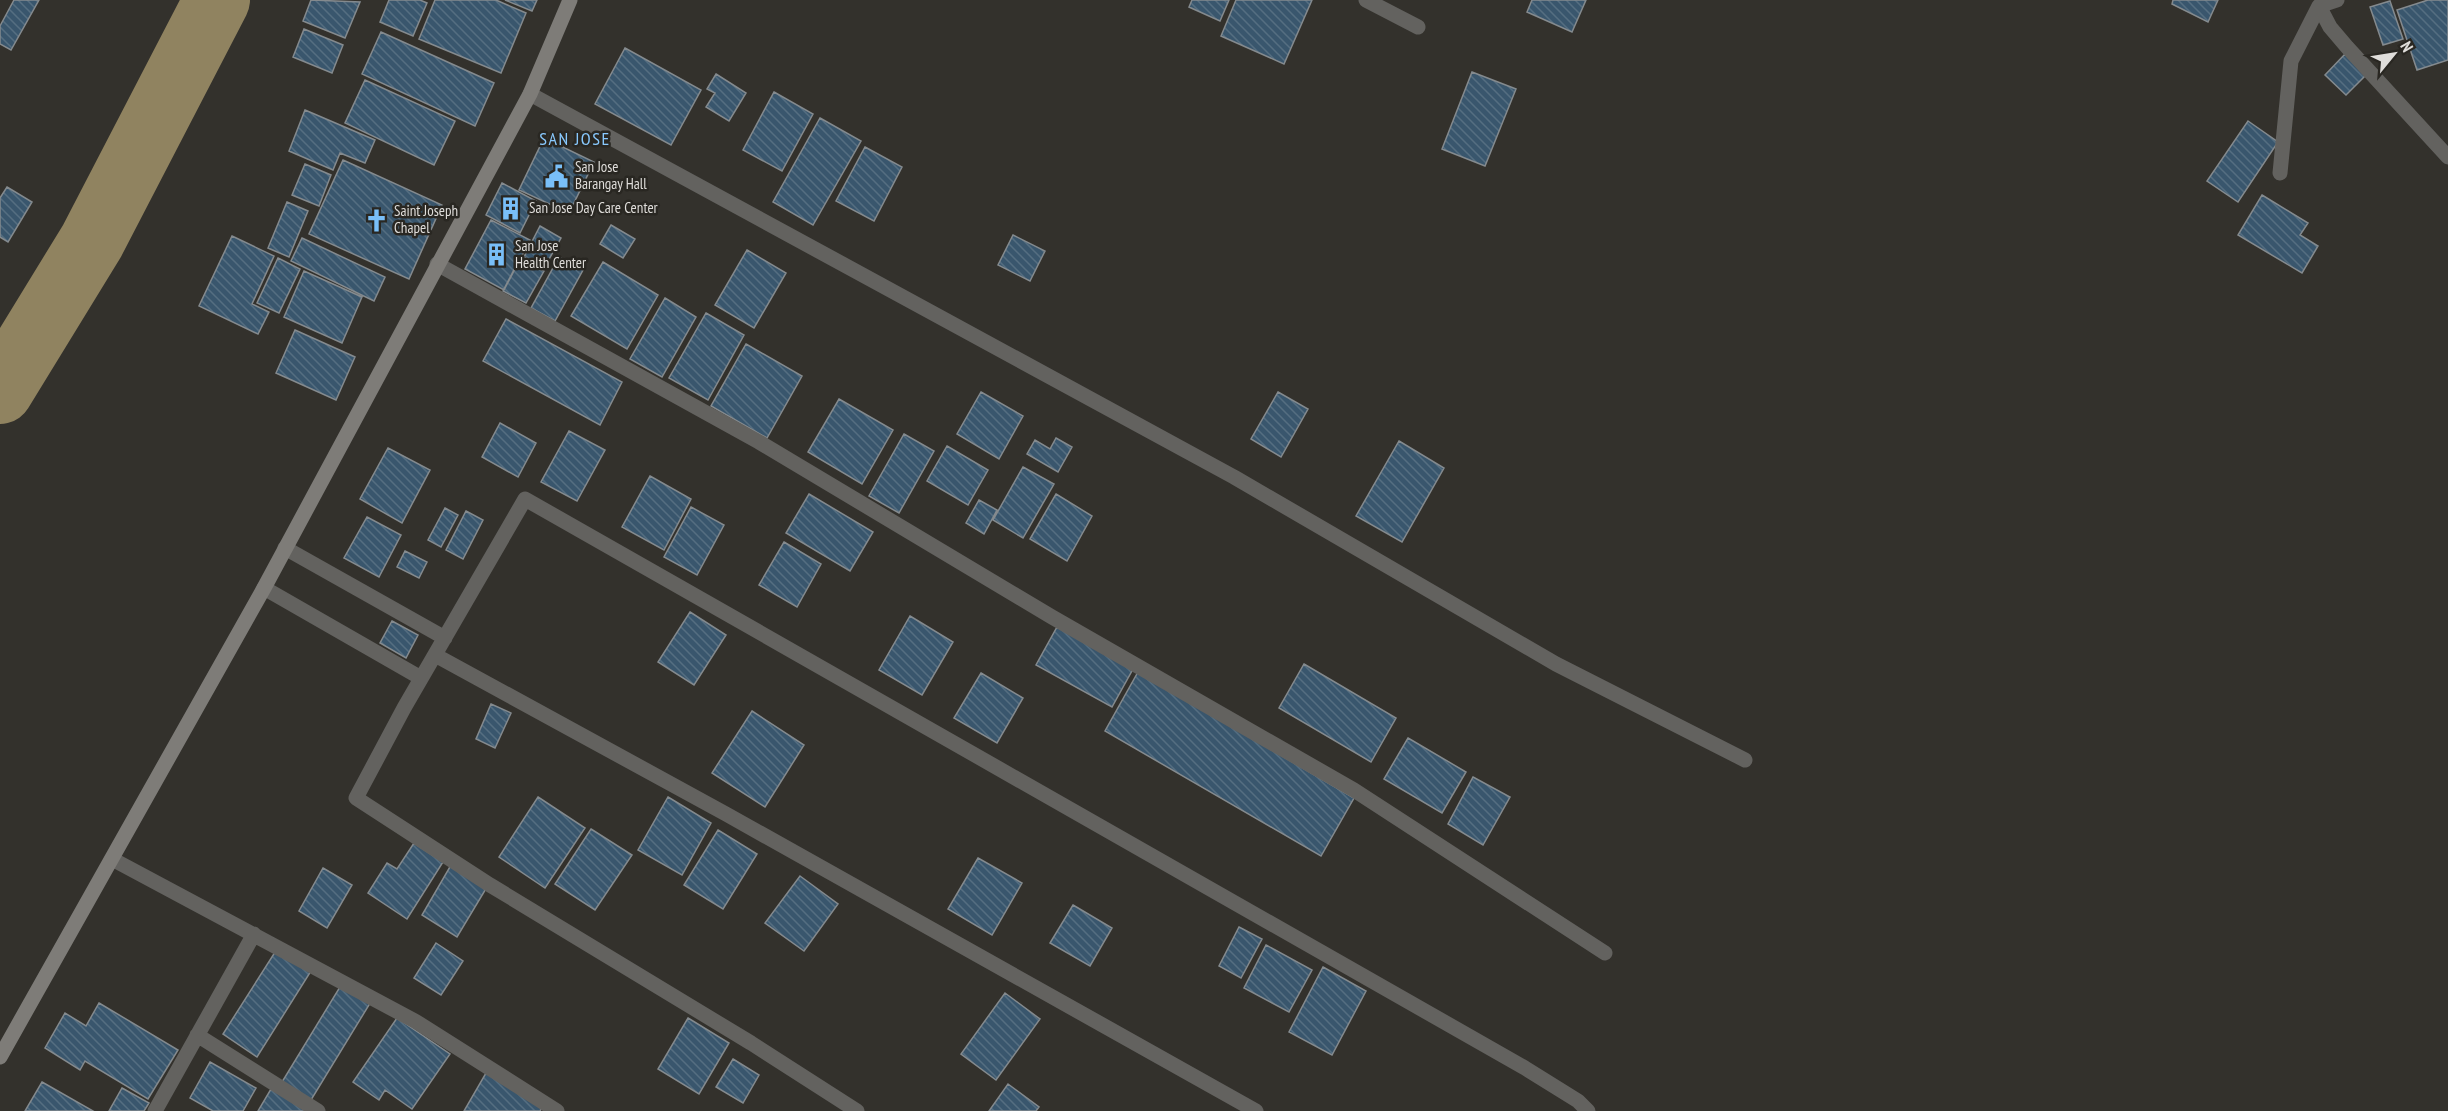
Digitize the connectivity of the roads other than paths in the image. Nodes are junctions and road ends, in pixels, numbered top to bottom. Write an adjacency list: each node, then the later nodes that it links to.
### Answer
1 (570, 0): 6 (street)
2 (1366, 0): 5 (street)
3 (2337, 0): 4 (street)
4 (2319, 6): 7 (street); 8 (street)
5 (1418, 27)
6 (530, 94): 9 (street); 15 (street)
7 (2448, 157)
8 (2280, 173)
9 (437, 264): 10 (street); 18 (street)
10 (285, 548): 11 (street); 12 (street)
11 (264, 588): 14 (street); 16 (street)
12 (444, 638): 13 (street); 26 (street)
13 (435, 655): 14 (street); 25 (street)
14 (421, 678): 24 (street)
15 (1745, 760)
16 (112, 859): 17 (street); 20 (street)
17 (254, 934): 19 (street); 23 (street)
18 (1605, 953)
19 (197, 1035): 21 (street); 22 (street)
20 (0, 1057)
21 (155, 1111)
22 (318, 1111)
23 (557, 1111)
24 (857, 1111)
25 (1256, 1111)
26 (1588, 1111)

